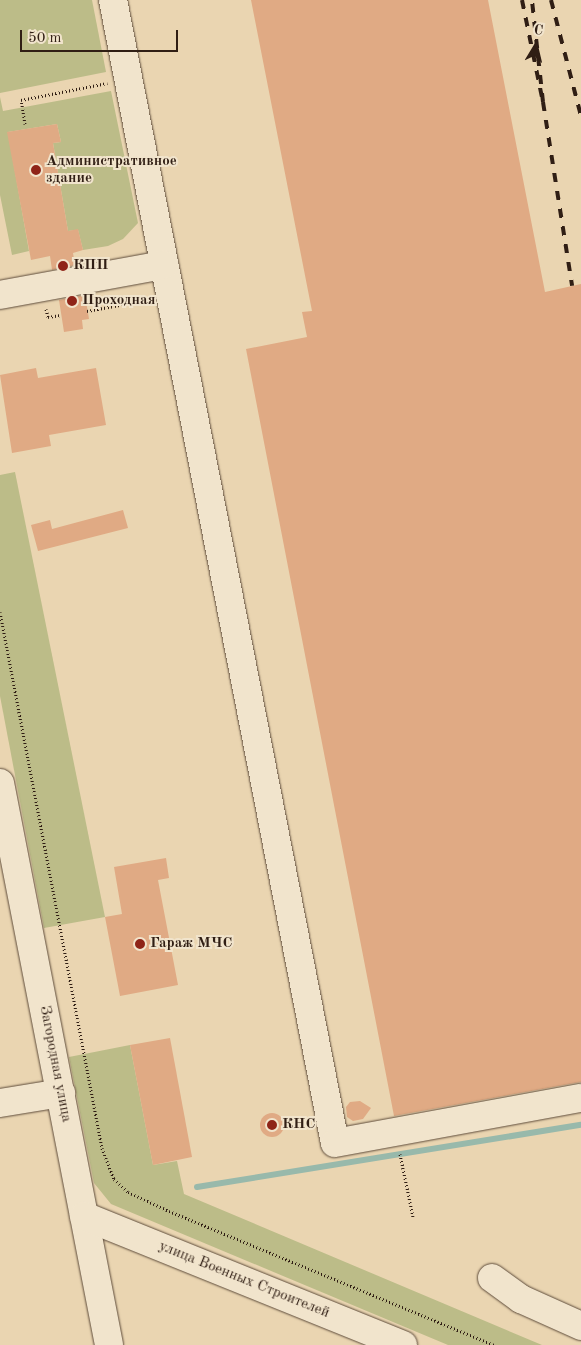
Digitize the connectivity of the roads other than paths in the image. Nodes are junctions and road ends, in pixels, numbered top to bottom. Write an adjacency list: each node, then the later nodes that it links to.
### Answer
1 (113, 0): 2 (street)
2 (164, 265): 3 (street); 6 (street)
3 (0, 295)
4 (0, 783): 5 (street, Загородная улица)
5 (61, 1093): 7 (street); 8 (street, Загородная улица)
6 (581, 1098)
7 (0, 1103)
8 (84, 1216): 11 (street, Загородная улица); 12 (street, улица Военных Строителей)
9 (492, 1278): 10 (street)
10 (581, 1326)
11 (109, 1345)
12 (403, 1345)

